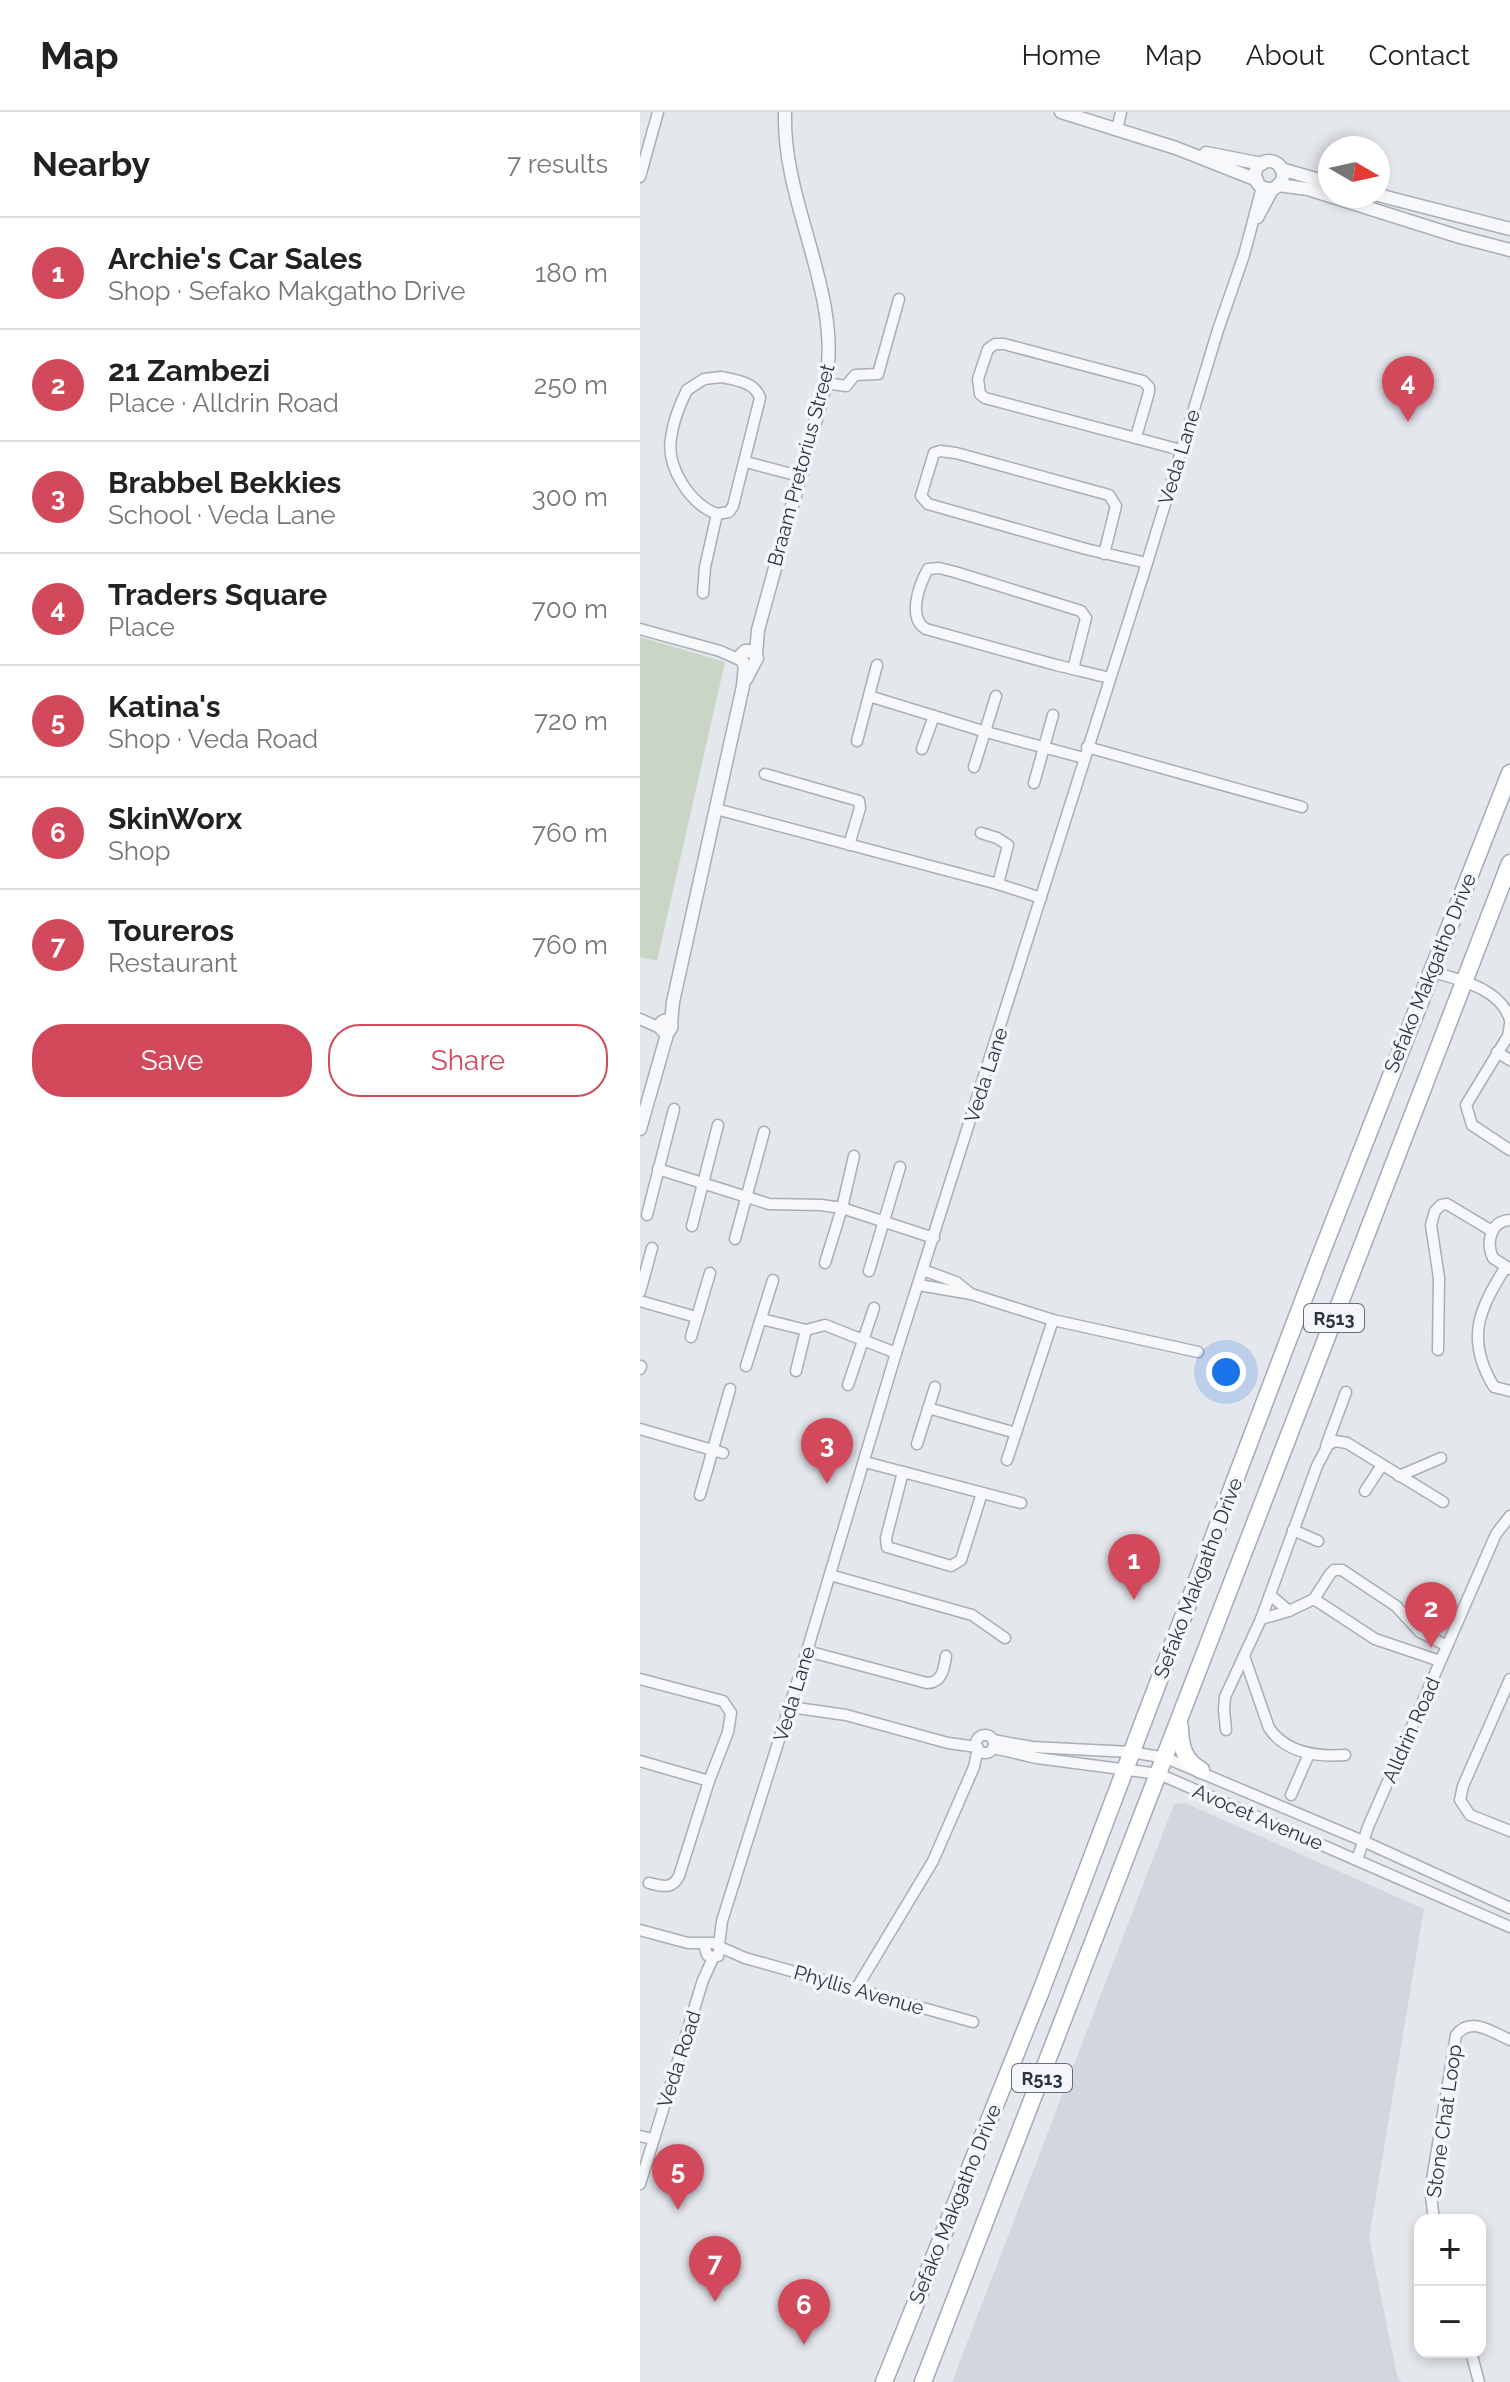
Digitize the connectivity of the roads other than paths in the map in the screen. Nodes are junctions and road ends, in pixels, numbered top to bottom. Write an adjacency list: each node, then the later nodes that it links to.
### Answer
1 (658, 112): 9 (street)
2 (785, 112): 16 (street, Braam Pretorius Street)
3 (1061, 112): 5 (street)
4 (1121, 112): 5 (street)
5 (1117, 130): 6 (street)
6 (1176, 148): 7 (street); 11 (street)
7 (1262, 164): 8 (street); 11 (street)
8 (1281, 169): 10 (street); 11 (street)
9 (640, 177)
10 (1318, 180)
11 (1268, 185): 14 (street); 18 (street, Veda Lane)
12 (1390, 198): 13 (street)
13 (1510, 229)
14 (1510, 250)
15 (899, 299): 16 (street)
16 (826, 383): 20 (street, Braam Pretorius Street)
17 (1136, 437): 17 (street); 18 (street)
18 (1181, 450): 23 (street, Veda Lane)
19 (746, 462): 20 (street); 21 (street); 21 (street)
20 (799, 476): 26 (street, Braam Pretorius Street)
21 (717, 514): 24 (street)
22 (1104, 554): 22 (street); 23 (street)
23 (1147, 563): 29 (street, Veda Lane)
24 (703, 593)
25 (640, 629): 26 (street)
26 (747, 658): 44 (street, Braam Pretorius Street)
27 (877, 665): 30 (street)
28 (1073, 669): 28 (street); 29 (street)
29 (1110, 678): 38 (street, Veda Lane)
30 (869, 696): 33 (street); 35 (street)
31 (996, 696): 34 (street)
32 (1053, 715): 36 (street)
33 (934, 716): 34 (street); 37 (street)
34 (986, 732): 36 (street); 39 (street)
35 (857, 741)
36 (1044, 747): 38 (street); 42 (street)
37 (922, 749)
38 (1085, 753): 43 (street); 49 (street, Veda Lane)
39 (974, 767)
40 (1510, 773): 50 (main road, Sefako Makgatho Drive / R513)
41 (765, 774): 46 (street)
42 (1034, 783)
43 (1302, 807)
44 (716, 809): 46 (street); 54 (street, Braam Pretorius Street)
45 (981, 833): 48 (street)
46 (849, 845): 48 (street)
47 (1510, 863): 51 (main road, Sefako Makgatho Drive / R513)
48 (998, 884): 49 (street)
49 (1041, 898): 74 (street, Veda Lane)
50 (1430, 971): 51 (street); 144 (main road, Sefako Makgatho Drive / R513)
51 (1464, 982): 53 (street); 138 (main road, Sefako Makgatho Drive / R513)
52 (641, 1020): 54 (street)
53 (1510, 1022): 55 (street)
54 (665, 1026): 60 (street, Braam Pretorius Street)
55 (1509, 1038): 56 (street)
56 (1497, 1052): 57 (street); 62 (street)
57 (1510, 1060)
58 (674, 1109): 65 (street)
59 (718, 1125): 66 (street)
60 (640, 1129)
61 (764, 1132): 67 (street)
62 (1510, 1150)
63 (854, 1156): 68 (street)
64 (900, 1167): 71 (street)
65 (658, 1169): 66 (street); 69 (street)
66 (702, 1183): 67 (street); 72 (street)
67 (747, 1197): 68 (street); 75 (street)
68 (842, 1208): 71 (street); 77 (street)
69 (647, 1215)
70 (1510, 1220): 73 (street)
71 (885, 1223): 74 (street); 80 (street)
72 (692, 1226)
73 (1492, 1231): 78 (street); 94 (street)
74 (934, 1238): 79 (street, Veda Lane)
75 (735, 1239)
76 (652, 1248): 84 (street)
77 (825, 1263)
78 (1508, 1268): 102 (street)
79 (923, 1270): 83 (street, Veda Lane); 85 (street)
80 (869, 1271)
81 (710, 1273): 88 (street)
82 (773, 1280): 89 (street)
83 (919, 1285): 85 (street); 96 (street, Veda Lane)
84 (640, 1292)
85 (971, 1294): 90 (street)
86 (640, 1301): 88 (street)
87 (874, 1308): 93 (street)
88 (696, 1317): 92 (street)
89 (762, 1319): 91 (street); 97 (street)
90 (1053, 1320): 95 (street); 106 (street)
91 (806, 1330): 93 (street); 98 (street)
92 (691, 1337)
93 (862, 1340): 96 (street); 99 (street)
94 (1438, 1350)
95 (1198, 1352)
96 (896, 1353): 112 (street, Veda Lane)
97 (746, 1366)
98 (796, 1371)
99 (848, 1385)
100 (935, 1387): 104 (street)
101 (730, 1389): 108 (street)
102 (1510, 1391)
103 (1346, 1392): 109 (street)
104 (928, 1408): 106 (street); 107 (street)
105 (640, 1429): 108 (street)
106 (1016, 1433): 111 (street)
107 (917, 1444)
108 (718, 1451): 118 (street)
109 (1324, 1452): 113 (street); 122 (street)
110 (1441, 1458): 115 (street)
111 (1007, 1460)
112 (865, 1462): 114 (street); 124 (street, Veda Lane)
113 (1382, 1465): 115 (street); 116 (street)
114 (903, 1472): 117 (street); 117 (street)
115 (1399, 1476): 119 (street)
116 (1365, 1491)
117 (982, 1493): 120 (street)
118 (700, 1495)
119 (1443, 1502)
120 (1021, 1503)
121 (1510, 1516): 130 (street, Alldrin Road)
122 (1293, 1530): 123 (street); 125 (street)
123 (1318, 1541)
124 (830, 1575): 129 (street); 131 (street, Veda Lane)
125 (1270, 1595): 127 (street); 128 (street)
126 (1314, 1599): 127 (street); 130 (street); 134 (street)
127 (1289, 1611): 128 (street)
128 (1261, 1619): 133 (street)
129 (1005, 1638)
130 (1447, 1646): 134 (street, Alldrin Road)
131 (807, 1651): 132 (street); 137 (street, Veda Lane)
132 (946, 1656)
133 (1244, 1656): 139 (street); 141 (street)
134 (1440, 1661): 151 (street, Alldrin Road)
135 (640, 1679): 148 (street)
136 (1510, 1679): 150 (street)
137 (790, 1707): 140 (street); 155 (street, Veda Lane)
138 (1183, 1709): 143 (main road, Sefako Makgatho Drive / R513); 146 (main road)
139 (1226, 1730)
140 (982, 1745): 144 (street, Avocet Avenue); 144 (street, Avocet Avenue); 159 (street)
141 (1309, 1754): 142 (street); 149 (street)
142 (1345, 1755)
143 (1166, 1758): 144 (street, Avocet Avenue); 146 (street, Avocet Avenue); 147 (main road, Sefako Makgatho Drive / R513)
144 (1128, 1760): 147 (street, Avocet Avenue); 167 (main road, Sefako Makgatho Drive / R513)
145 (640, 1761): 148 (street)
146 (1201, 1770): 151 (street, Avocet Avenue)
147 (1159, 1774): 152 (street, Avocet Avenue); 168 (main road, Sefako Makgatho Drive / R513)
148 (709, 1781): 153 (street)
149 (1291, 1795)
150 (1510, 1831)
151 (1363, 1841): 152 (street, Alldrin Road); 154 (street, Avocet Avenue)
152 (1357, 1860): 156 (street, Avocet Avenue)
153 (649, 1883)
154 (1510, 1908)
155 (722, 1921): 158 (street, Veda Road)
156 (1510, 1927)
157 (640, 1930): 158 (street, Phyllis Avenue)
158 (712, 1950): 159 (street, Phyllis Avenue); 163 (street, Veda Road)
159 (856, 1989): 160 (street, Phyllis Avenue)
160 (973, 2022)
161 (1510, 2040): 165 (street, Stone Chat Loop)
162 (640, 2136): 163 (street)
163 (653, 2139): 164 (street, Veda Road)
164 (640, 2184)
165 (1433, 2214)
166 (1473, 2358): 169 (street)
167 (884, 2382)
168 (923, 2382)
169 (1479, 2382)

